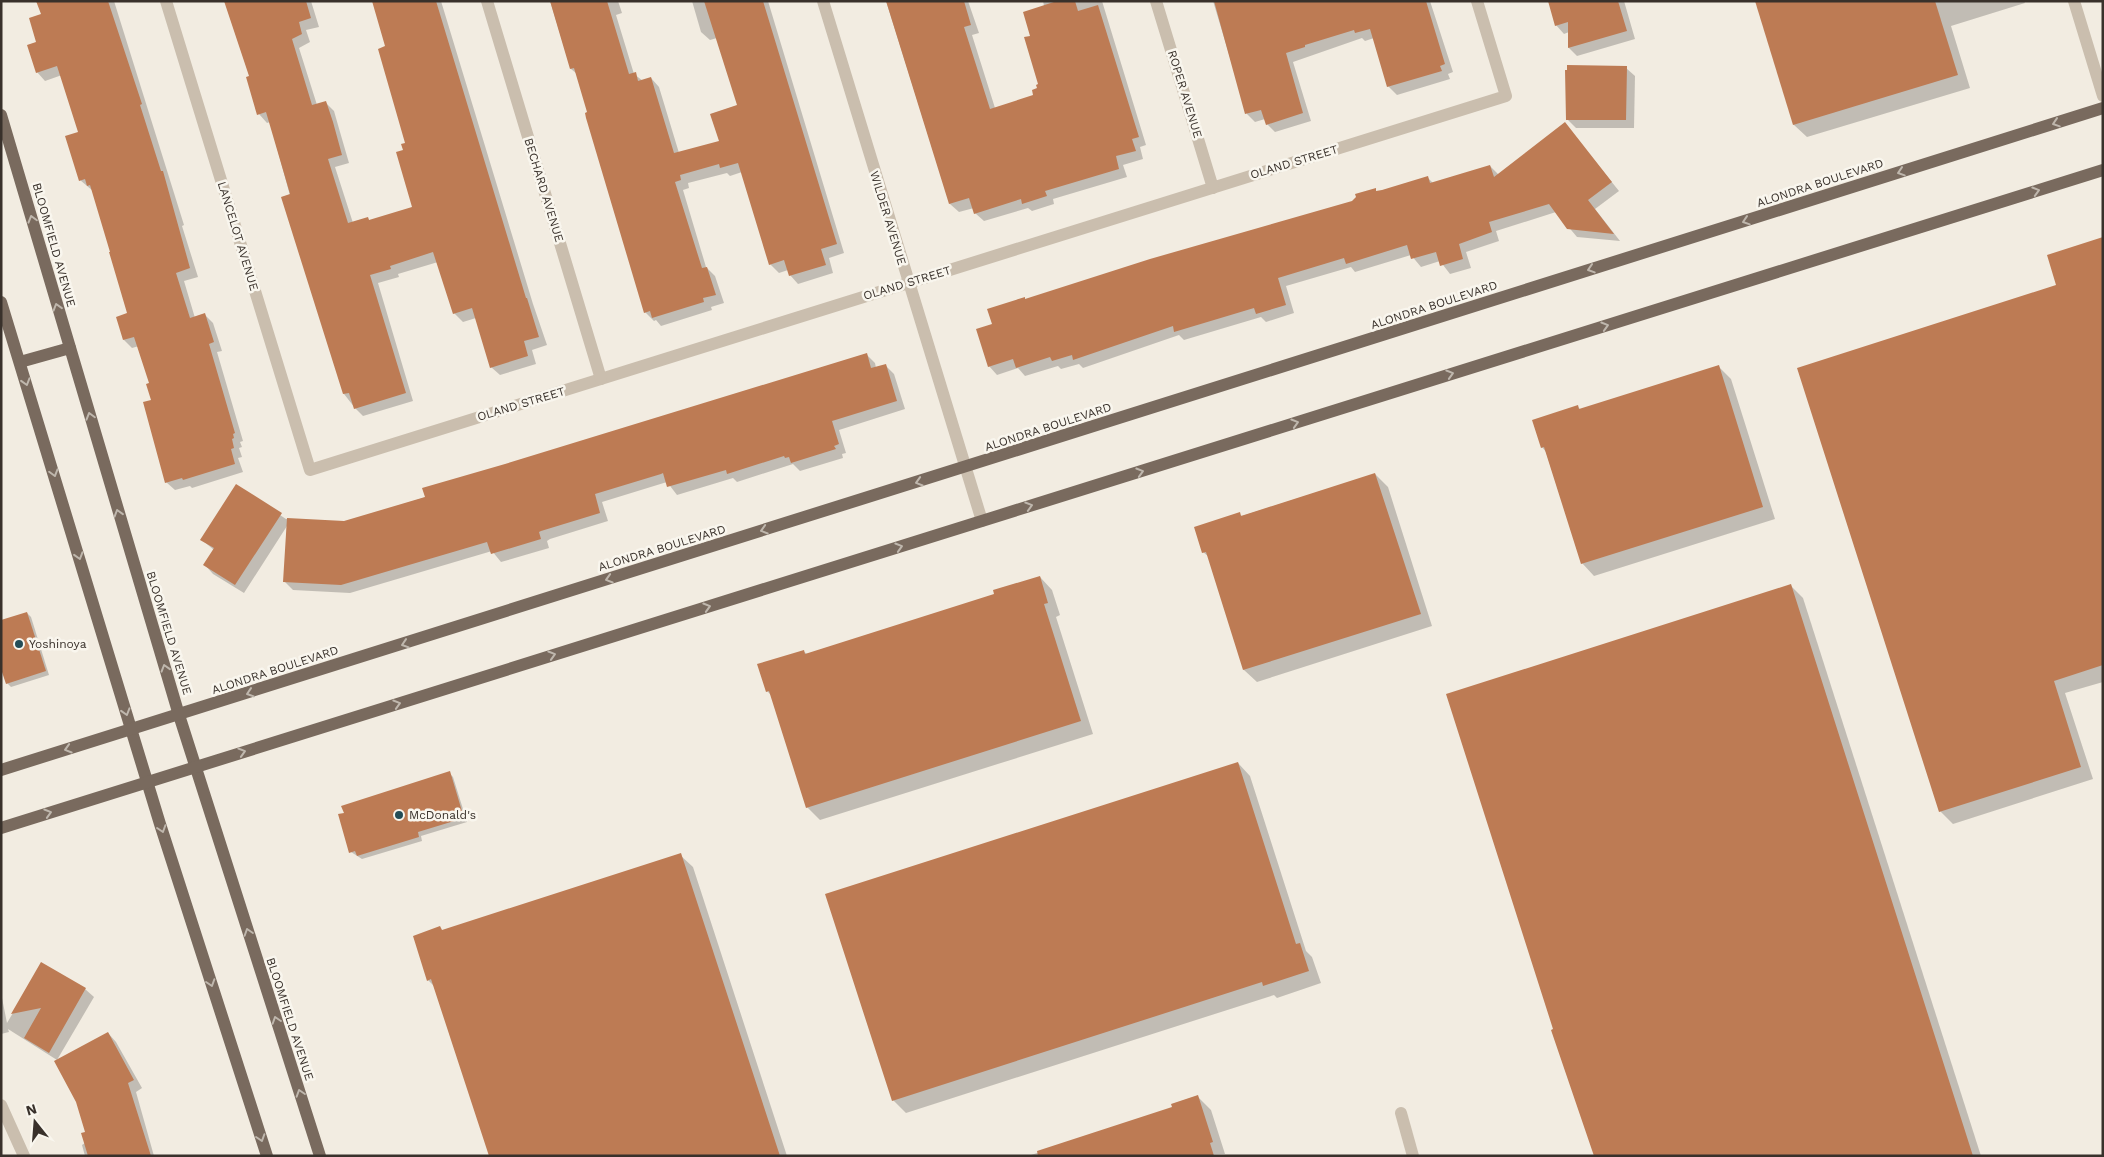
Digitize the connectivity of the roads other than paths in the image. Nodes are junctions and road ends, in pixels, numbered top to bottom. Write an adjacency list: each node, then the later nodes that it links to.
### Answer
1 (166, 1): 18 (street, LANCELOT AVENUE)
2 (487, 1): 16 (street, BECHARD AVENUE)
3 (823, 1): 12 (street, WILDER AVENUE)
4 (1156, 1): 11 (street, ROPER AVENUE)
5 (1477, 1): 11 (street, OLAND STREET)
6 (2074, 1): 7 (street)
7 (2103, 96)
8 (2103, 108): 17 (main road, ALONDRA BOULEVARD, one-way to 17)
9 (1, 115): 14 (main road, BLOOMFIELD AVENUE, one-way to 9)
10 (2103, 170): 19 (main road, one-way to 10)
11 (1213, 188): 12 (street, OLAND STREET)
12 (908, 283): 16 (street, OLAND STREET); 17 (street, WILDER AVENUE)
13 (1, 302): 15 (main road)
14 (70, 348): 15 (main road); 20 (main road, BLOOMFIELD AVENUE, one-way to 14)
15 (20, 362): 21 (main road, one-way to 21)
16 (601, 379): 18 (street, OLAND STREET)
17 (966, 467): 19 (street, WILDER AVENUE); 20 (main road, ALONDRA BOULEVARD, one-way to 20)
18 (310, 470)
19 (982, 521): 22 (main road, one-way to 19)
20 (179, 715): 21 (main road, ALONDRA BOULEVARD); 22 (main road, BLOOMFIELD AVENUE)
21 (132, 730): 23 (main road, ALONDRA BOULEVARD, one-way to 23); 24 (main road)
22 (196, 767): 24 (main road); 30 (main road, BLOOMFIELD AVENUE, one-way to 22)
23 (1, 770)
24 (148, 782): 25 (main road, one-way to 24); 29 (main road, one-way to 29)
25 (1, 828)
26 (1, 1105): 28 (street)
27 (1401, 1114): 31 (street)
28 (24, 1156)
29 (267, 1156)
30 (320, 1156)
31 (1413, 1156)

